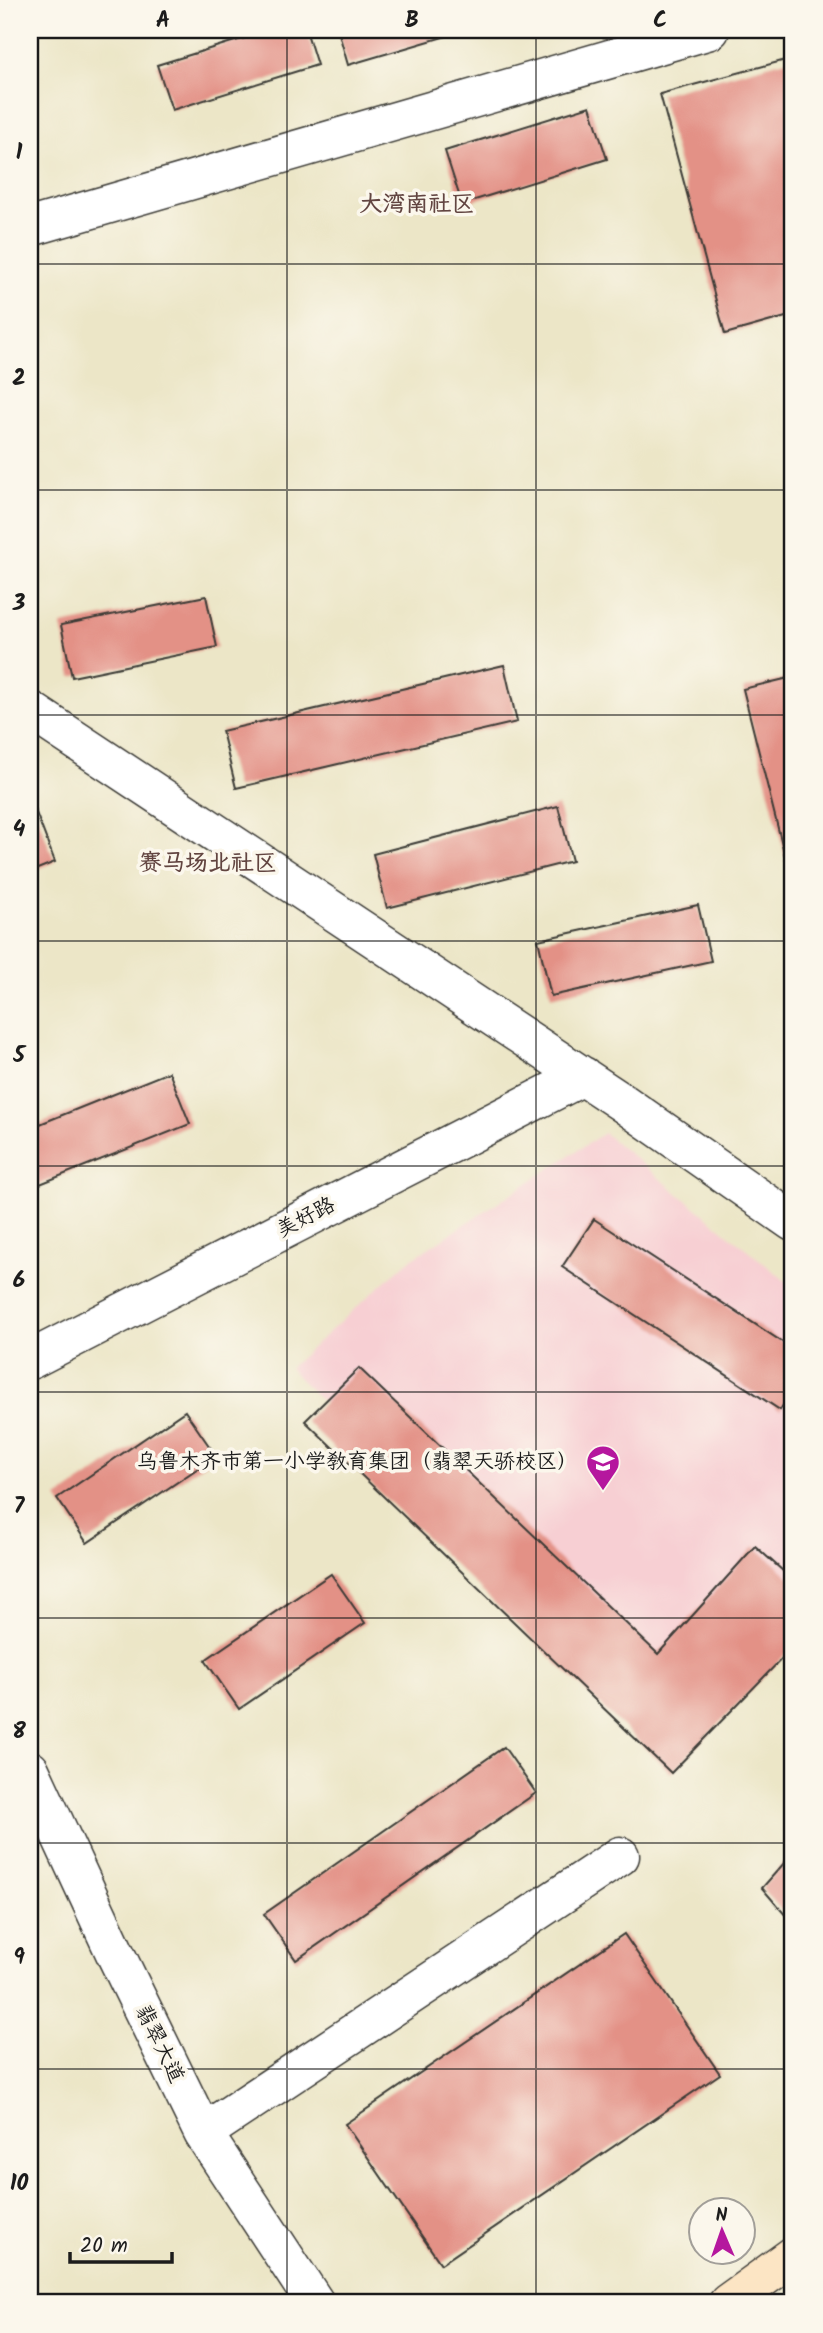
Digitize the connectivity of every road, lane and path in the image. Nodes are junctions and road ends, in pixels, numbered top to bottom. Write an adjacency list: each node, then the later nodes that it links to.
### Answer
1 (710, 30): 2 (street)
2 (30, 227)
3 (30, 709): 4 (street)
4 (583, 1076): 5 (street); 6 (street, 美好路)
5 (793, 1222)
6 (30, 1360)
7 (30, 1770): 9 (street, 翡翠大道)
8 (620, 1856): 9 (street)
9 (203, 2133): 11 (street, 翡翠大道)
10 (793, 2256): 12 (main road)
11 (315, 2303)
12 (728, 2303)

